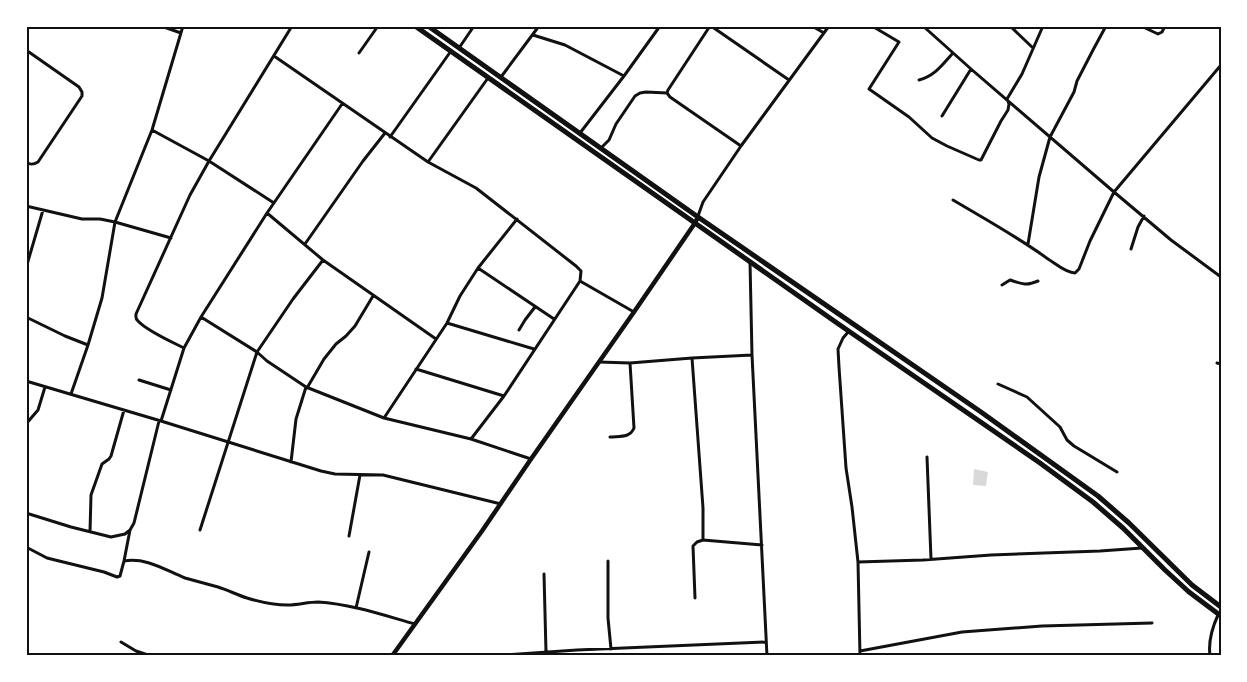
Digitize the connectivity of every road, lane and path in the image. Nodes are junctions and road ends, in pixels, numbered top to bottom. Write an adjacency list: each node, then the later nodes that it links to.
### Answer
1 (161, 26): 20 (street)
2 (183, 26): 20 (street)
3 (292, 26): 29 (street)
4 (378, 26): 28 (street)
5 (415, 26): 26 (main road)
6 (428, 26): 23 (main road)
7 (474, 26): 23 (street)
8 (539, 26): 22 (street)
9 (660, 26): 32 (street)
10 (710, 26): 35 (street); 37 (street)
11 (812, 26): 21 (street)
12 (829, 26): 21 (street)
13 (872, 26): 38 (street)
14 (923, 26): 27 (street)
15 (1010, 26): 24 (street)
16 (1043, 26): 24 (street)
17 (1106, 26): 45 (street)
18 (1141, 26): 19 (street)
19 (1165, 26)
20 (181, 33): 41 (street)
21 (824, 34): 35 (street)
22 (533, 35): 32 (street); 34 (street)
23 (459, 48): 34 (main road)
24 (1033, 48): 38 (street)
25 (26, 50): 48 (street)
26 (451, 51): 33 (main road); 44 (street)
27 (953, 52): 31 (street); 36 (street)
28 (359, 53)
29 (274, 56): 39 (street); 49 (street)
30 (1221, 65): 51 (street)
31 (971, 69): 38 (street); 40 (street)
32 (624, 76): 43 (street)
33 (488, 77): 50 (street); 61 (main road)
34 (501, 77): 43 (main road)
35 (789, 80): 46 (street)
36 (919, 80)
37 (667, 93): 46 (street); 47 (street)
38 (1007, 99): 45 (street)
39 (342, 104): 42 (street); 53 (street)
40 (942, 116)
41 (152, 130): 49 (street); 60 (street)
42 (385, 133): 44 (street); 63 (street)
43 (580, 133): 47 (main road)
44 (390, 137): 50 (street)
45 (1050, 137): 51 (street); 64 (street)
46 (741, 146): 57 (street)
47 (602, 148): 57 (main road)
48 (26, 162)
49 (209, 162): 53 (street); 62 (street)
50 (428, 162): 59 (street)
51 (1114, 192): 58 (street); 64 (street)
52 (953, 200): 64 (street)
53 (274, 203): 56 (street)
54 (26, 206): 55 (street)
55 (43, 210): 60 (street); 68 (street)
56 (267, 213): 63 (street); 78 (street)
57 (698, 216): 61 (street); 108 (main road)
58 (1144, 216): 65 (street); 70 (street)
59 (517, 219): 69 (street); 71 (street)
60 (115, 222): 62 (street); 84 (street)
61 (695, 223): 67 (main road); 76 (street)
62 (171, 238): 85 (street)
63 (305, 244): 66 (street)
64 (1028, 244)
65 (1131, 249)
66 (323, 260): 74 (street); 87 (street)
67 (750, 261): 82 (main road); 88 (street)
68 (26, 268)
69 (478, 268): 75 (street); 80 (street)
70 (1221, 277)
71 (580, 281): 76 (street); 79 (street)
72 (1038, 281): 73 (street)
73 (1002, 285)
74 (373, 296): 83 (street); 97 (street)
75 (535, 307): 79 (street); 81 (street)
76 (634, 312): 90 (street)
77 (26, 317): 84 (street)
78 (201, 317): 85 (street); 87 (street)
79 (554, 319): 86 (street)
80 (447, 323): 83 (street); 86 (street)
81 (520, 330)
82 (849, 331): 112 (main road); 129 (street)
83 (436, 339): 92 (street)
84 (88, 345): 99 (street)
85 (184, 348): 98 (street)
86 (534, 349): 100 (street)
87 (258, 352): 97 (street); 107 (street)
88 (752, 355): 89 (street); 122 (street)
89 (692, 358): 91 (street); 121 (street)
90 (599, 362): 91 (street); 110 (street)
91 (630, 363): 105 (street)
92 (416, 369): 100 (street); 102 (street)
93 (139, 380): 98 (street)
94 (26, 381): 96 (street)
95 (998, 384): 113 (street)
96 (45, 387): 99 (street); 104 (street)
97 (307, 388): 102 (street); 111 (street)
98 (171, 390): 103 (street)
99 (71, 394): 101 (street)
100 (504, 396): 106 (street)
101 (124, 410): 103 (street); 119 (street)
102 (384, 418): 106 (street)
103 (160, 421): 107 (street); 117 (street)
104 (26, 424)
105 (610, 437)
106 (471, 439): 110 (street)
107 (228, 443): 111 (street); 118 (street)
108 (1044, 457): 112 (main road); 132 (main road)
109 (927, 458): 126 (street)
110 (531, 459): 115 (street)
111 (291, 462): 114 (street)
112 (1040, 463): 124 (main road)
113 (1117, 472)
114 (360, 475): 115 (street); 120 (street)
115 (501, 504): 136 (street)
116 (26, 513): 119 (street)
117 (130, 530): 119 (street); 127 (street)
118 (200, 530)
119 (90, 532)
120 (349, 536)
121 (703, 540): 122 (street); 131 (street)
122 (762, 545): 138 (street)
123 (26, 547): 127 (street)
124 (1143, 548): 126 (street); 134 (main road)
125 (369, 552): 133 (street)
126 (931, 559): 129 (street)
127 (124, 561): 133 (street)
128 (608, 561): 139 (street)
129 (858, 562): 141 (street)
130 (544, 574): 140 (street)
131 (695, 598)
132 (1221, 607)
133 (356, 608): 136 (street)
134 (1219, 616): 146 (street)
135 (1152, 623): 141 (street)
136 (415, 624): 143 (street)
137 (121, 642): 142 (street)
138 (766, 642): 139 (street); 145 (street)
139 (611, 649): 140 (street)
140 (546, 652): 144 (street)
141 (860, 653)
142 (151, 656)
143 (392, 656)
144 (488, 656)
145 (767, 656)
146 (1210, 656)

